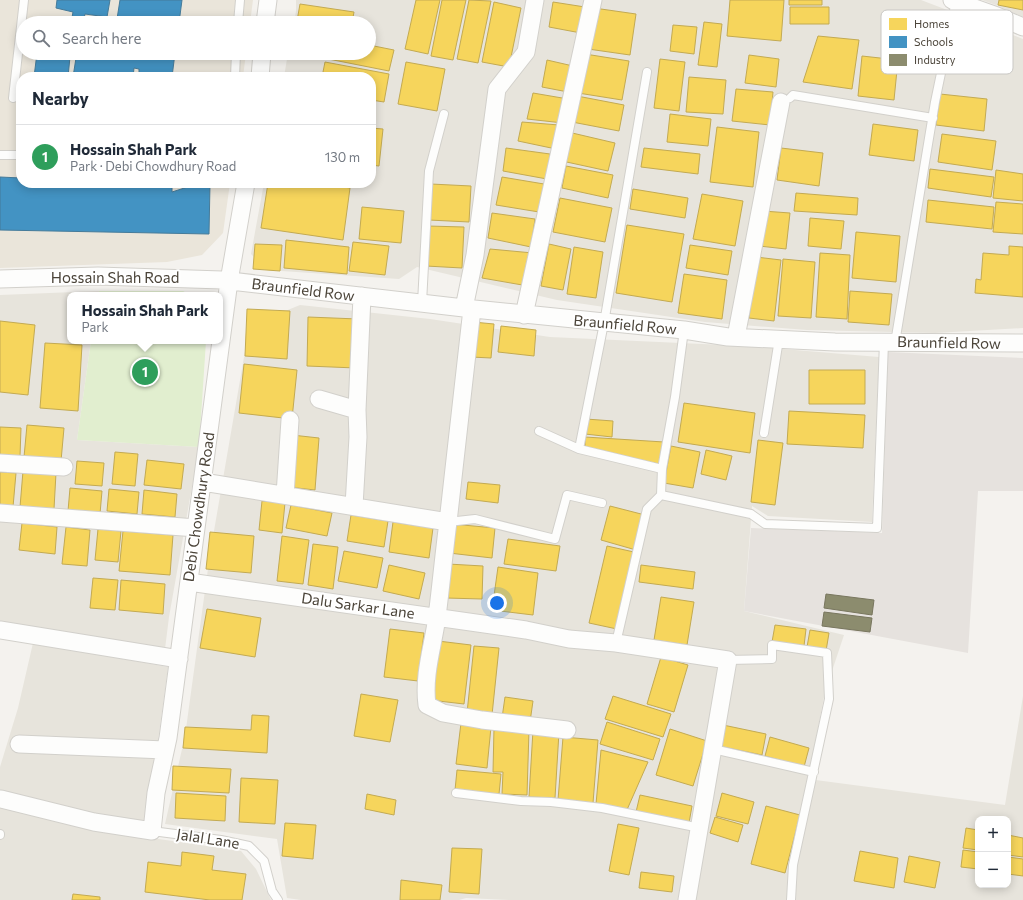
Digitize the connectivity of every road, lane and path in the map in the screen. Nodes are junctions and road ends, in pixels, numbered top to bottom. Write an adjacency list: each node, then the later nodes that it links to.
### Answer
1 (24, 0): 8 (lane)
2 (240, 0): 9 (lane)
3 (268, 0): 10 (street)
4 (536, 0): 31 (street)
5 (592, 0): 32 (street)
6 (954, 1): 7 (street)
7 (978, 10)
8 (22, 16)
9 (239, 16)
10 (267, 16)
11 (1013, 23): 12 (street)
12 (1023, 27)
13 (17, 60): 20 (lane)
14 (236, 60): 16 (lane)
15 (261, 60): 17 (street)
16 (235, 72)
17 (260, 72)
18 (647, 72): 33 (lane)
19 (940, 74): 23 (lane)
20 (13, 98)
21 (785, 100): 23 (lane); 36 (street)
22 (444, 114): 30 (lane)
23 (933, 118): 38 (lane)
24 (0, 155): 25 (lane)
25 (16, 155)
26 (245, 188): 28 (street, Debi Chowdhury Road)
27 (0, 279): 28 (street, Hossain Shah Road)
28 (229, 281): 29 (street, Braunfield Row); 34 (street, Debi Chowdhury Road)
29 (362, 296): 30 (street, Braunfield Row); 42 (street)
30 (422, 304): 31 (street, Braunfield Row)
31 (468, 309): 32 (street, Braunfield Row); 56 (street)
32 (524, 315): 33 (street, Braunfield Row)
33 (604, 323): 35 (street, Braunfield Row); 46 (lane)
34 (223, 327)
35 (684, 330): 36 (street, Braunfield Row); 49 (lane)
36 (736, 337): 37 (street, Braunfield Row)
37 (779, 338): 38 (street, Braunfield Row); 45 (lane)
38 (890, 342): 39 (street, Braunfield Row); 52 (lane)
39 (1023, 343)
40 (221, 344): 50 (street, Debi Chowdhury Road)
41 (319, 399): 42 (street)
42 (357, 410): 54 (street)
43 (290, 420): 51 (street)
44 (539, 431): 46 (lane)
45 (764, 433)
46 (579, 449): 49 (lane)
47 (0, 463): 48 (street)
48 (64, 468)
49 (662, 468): 52 (lane)
50 (203, 482): 51 (street); 57 (street, Debi Chowdhury Road)
51 (285, 495): 54 (street)
52 (661, 495): 61 (lane)
53 (602, 503): 56 (lane)
54 (354, 506): 56 (street)
55 (0, 513): 57 (street)
56 (448, 522): 59 (street)
57 (196, 528): 58 (street, Debi Chowdhury Road)
58 (189, 582): 59 (street, Dalu Sarkar Lane); 62 (street, Debi Chowdhury Road)
59 (437, 618): 61 (street, Dalu Sarkar Lane); 64 (street)
60 (0, 630): 62 (street)
61 (616, 644): 63 (street, Dalu Sarkar Lane)
62 (179, 659): 67 (street, Debi Chowdhury Road)
63 (728, 660): 66 (street); 68 (lane)
64 (567, 730)
65 (19, 744): 67 (street)
66 (713, 749): 68 (lane); 71 (street)
67 (165, 750): 72 (street, Debi Chowdhury Road)
68 (814, 772): 75 (lane)
69 (456, 793): 71 (lane)
70 (1, 799): 72 (street)
71 (700, 828): 74 (street)
72 (152, 831): 73 (lane, Jalal Lane)
73 (278, 900)
74 (687, 900)
75 (791, 900)

